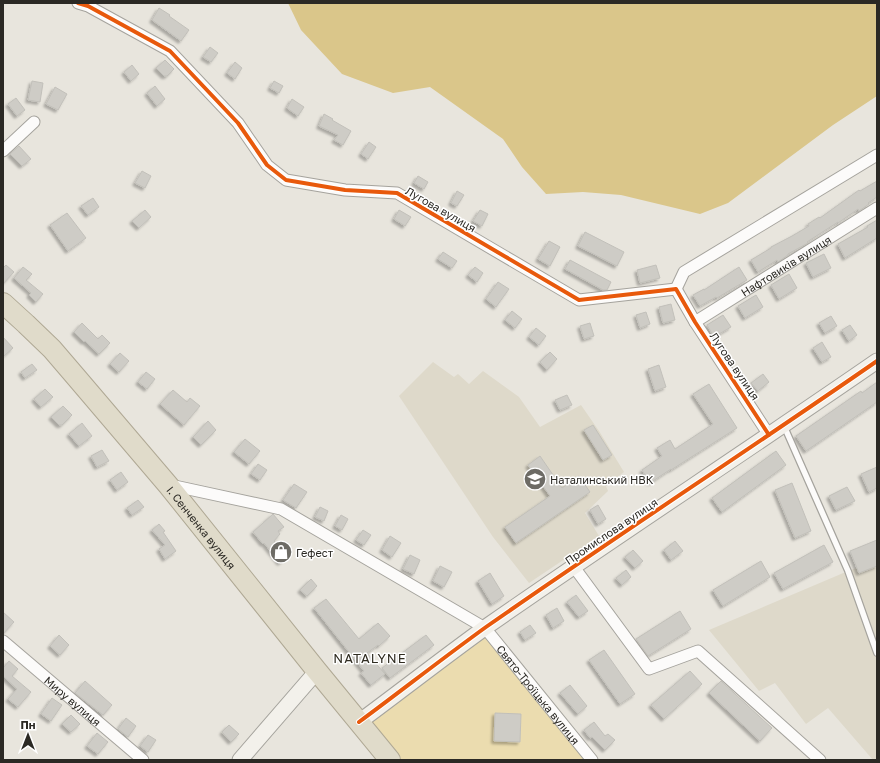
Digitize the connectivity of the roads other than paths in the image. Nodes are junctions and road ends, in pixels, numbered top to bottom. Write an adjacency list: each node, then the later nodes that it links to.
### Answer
1 (78, 3): 6 (street, Лугова вулиця)
2 (34, 122): 3 (street)
3 (3, 150)
4 (877, 155): 6 (street)
5 (877, 208): 8 (street, Нафтовиків вулиця)
6 (676, 289): 8 (street, Лугова вулиця)
7 (3, 303): 12 (highway, І. Сенченка вулиця)
8 (695, 322): 11 (street, Лугова вулиця)
9 (877, 361): 10 (street, Промислова вулиця)
10 (784, 425): 11 (street, Промислова вулиця); 16 (lane)
11 (769, 435): 13 (street, Промислова вулиця)
12 (168, 485): 14 (street); 17 (highway, І. Сенченка вулиця)
13 (574, 567): 14 (street, Промислова вулиця); 23 (street)
14 (485, 628): 18 (street, Промислова вулиця); 22 (street, Свято-Троїцька вулиця)
15 (3, 641): 19 (street, Миру вулиця)
16 (877, 653)
17 (317, 671): 18 (highway, І. Сенченка вулиця); 20 (street)
18 (359, 722): 21 (highway, І. Сенченка вулиця)
19 (143, 760)
20 (240, 760)
21 (390, 760)
22 (592, 760)
23 (820, 760)

